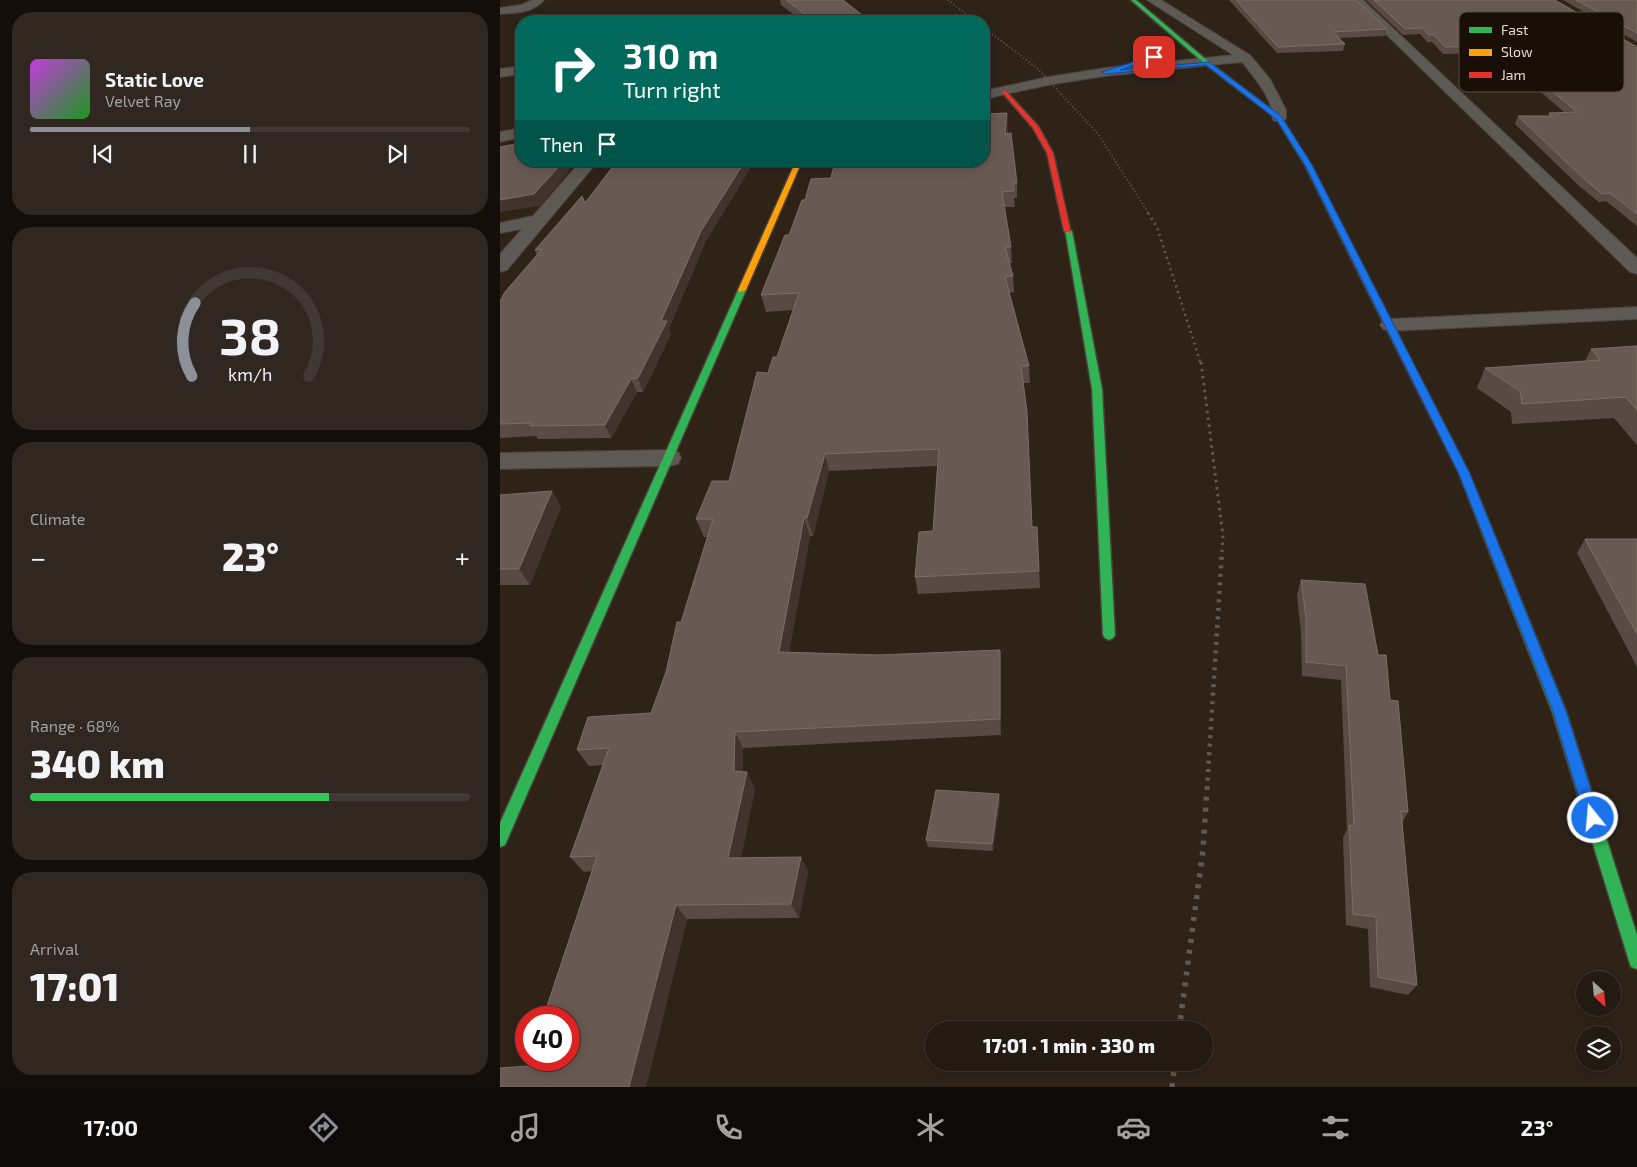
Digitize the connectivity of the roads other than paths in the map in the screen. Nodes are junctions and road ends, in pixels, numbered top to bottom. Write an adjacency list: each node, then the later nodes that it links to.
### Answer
1 (538, 0): 5 (street)
2 (1133, 0): 7 (street)
3 (1153, 0): 6 (street)
4 (1357, 0): 23 (street)
5 (500, 11)
6 (1222, 42): 7 (street); 8 (street)
7 (1187, 46): 9 (street); 11 (street)
8 (1245, 58): 9 (street); 15 (street)
9 (1208, 63): 11 (street); 15 (street)
10 (515, 71): 12 (street)
11 (1105, 72): 13 (street)
12 (500, 73)
13 (1005, 92): 14 (street); 28 (street)
14 (990, 94)
15 (1279, 118): 25 (street)
16 (515, 134): 17 (street)
17 (500, 137)
18 (585, 167): 20 (street)
19 (796, 167): 26 (street)
20 (542, 220): 21 (street); 22 (street)
21 (500, 228)
22 (500, 266)
23 (1637, 268)
24 (1637, 313): 25 (street)
25 (1390, 326): 30 (street)
26 (669, 458): 27 (street); 29 (street)
27 (500, 461)
28 (1109, 636)
29 (500, 840)
30 (1637, 961)

